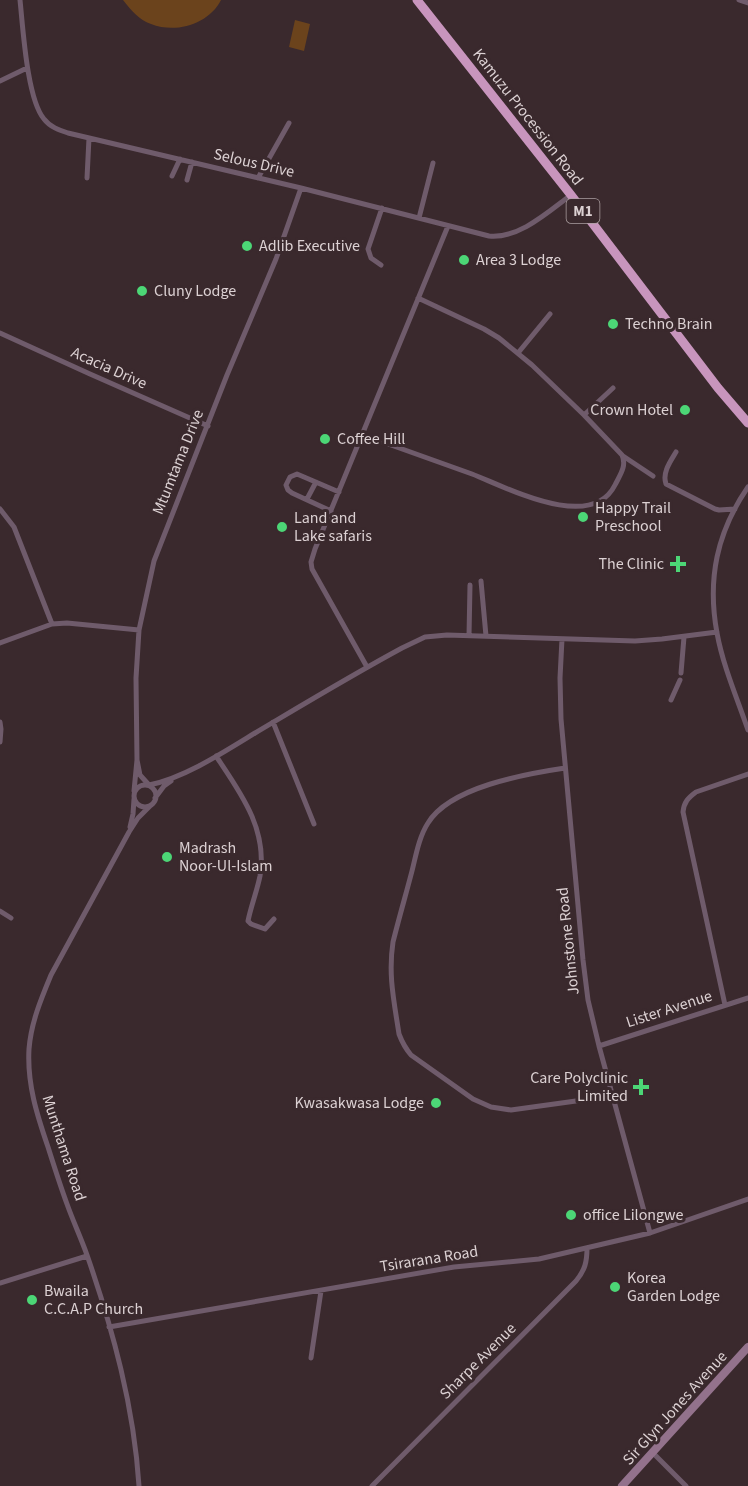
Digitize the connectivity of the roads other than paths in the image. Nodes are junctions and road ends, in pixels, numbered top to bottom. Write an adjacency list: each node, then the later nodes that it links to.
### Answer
1 (20, 0): 5 (street, Selous Drive)
2 (417, 0): 17 (highway, Kamuzu Procession Road / M1)
3 (739, 0): 4 (street)
4 (748, 4)
5 (27, 68): 6 (street); 8 (street, Selous Drive)
6 (0, 81)
7 (289, 123): 14 (street)
8 (89, 138): 9 (street, Selous Drive); 13 (street)
9 (180, 159): 10 (street, Selous Drive); 12 (street)
10 (192, 162): 14 (street, Selous Drive); 15 (street)
11 (433, 162): 19 (street)
12 (172, 176)
13 (87, 178)
14 (258, 178): 16 (street, Selous Drive)
15 (187, 180)
16 (301, 188): 18 (street, Selous Drive); 29 (street, Mtumtama Drive)
17 (571, 195): 20 (street, Selous Drive); 28 (highway, Kamuzu Procession Road / M1)
18 (382, 208): 19 (street, Selous Drive); 21 (street)
19 (419, 218): 20 (street, Selous Drive)
20 (448, 226): 22 (street)
21 (381, 265)
22 (418, 298): 25 (street); 30 (street)
23 (550, 314): 25 (street)
24 (0, 333): 29 (street, Acacia Drive)
25 (519, 353): 27 (street)
26 (614, 388): 27 (street)
27 (584, 415): 32 (street)
28 (748, 423)
29 (208, 426): 44 (street, Mtumtama Drive)
30 (363, 435): 32 (street); 36 (street)
31 (675, 452): 39 (street)
32 (622, 455): 33 (street)
33 (653, 476)
34 (316, 482): 36 (street); 37 (street); 37 (street)
35 (748, 487): 39 (street)
36 (339, 492): 40 (street)
37 (307, 499): 40 (street)
38 (0, 509): 43 (street)
39 (735, 509): 45 (street)
40 (332, 511): 51 (street)
41 (482, 581): 47 (street)
42 (470, 585): 46 (street)
43 (52, 624): 44 (street); 50 (street)
44 (139, 630): 60 (street, Mtumtama Drive)
45 (717, 632): 48 (street); 57 (street)
46 (469, 636): 47 (street); 51 (street)
47 (486, 636): 49 (street)
48 (684, 637): 49 (street); 52 (street)
49 (562, 639): 61 (street, Johnstone Road)
50 (0, 644)
51 (368, 667): 56 (street)
52 (681, 673)
53 (680, 680): 54 (street)
54 (671, 700)
55 (0, 722): 58 (street)
56 (273, 722): 59 (street); 69 (street)
57 (748, 730)
58 (0, 742)
59 (216, 756): 63 (street); 73 (street)
60 (137, 760): 64 (street); 65 (street, Mtumtama Drive)
61 (565, 768): 76 (street, Johnstone Road); 77 (street)
62 (748, 774): 75 (street)
63 (177, 776): 64 (street); 66 (street)
64 (149, 785): 65 (street); 66 (street)
65 (134, 791): 67 (street)
66 (155, 798): 68 (street)
67 (134, 799): 68 (street); 70 (street)
68 (151, 805): 70 (street)
69 (314, 824)
70 (129, 832): 81 (street, Munthama Road)
71 (0, 911): 72 (street)
72 (11, 918)
73 (274, 919)
74 (748, 998): 75 (street, Lister Avenue)
75 (725, 1005): 76 (street, Lister Avenue)
76 (599, 1046): 77 (street, Johnstone Road)
77 (612, 1096): 79 (street, Johnstone Road)
78 (748, 1199): 79 (street, Tsirarana Road)
79 (650, 1233): 80 (street, Tsirarana Road)
80 (587, 1248): 83 (street, Tsirarana Road); 89 (street, Sharpe Avenue)
81 (87, 1256): 82 (street); 84 (street, Munthama Road)
82 (0, 1282)
83 (321, 1291): 84 (street, Tsirarana Road); 86 (street)
84 (109, 1327): 88 (street, Munthama Road)
85 (748, 1347): 87 (main road, Sir Glyn Jones Avenue)
86 (311, 1358)
87 (653, 1453): 90 (main road, Sir Glyn Jones Avenue); 91 (street)
88 (139, 1486)
89 (372, 1486)
90 (622, 1486)
91 (686, 1486)

